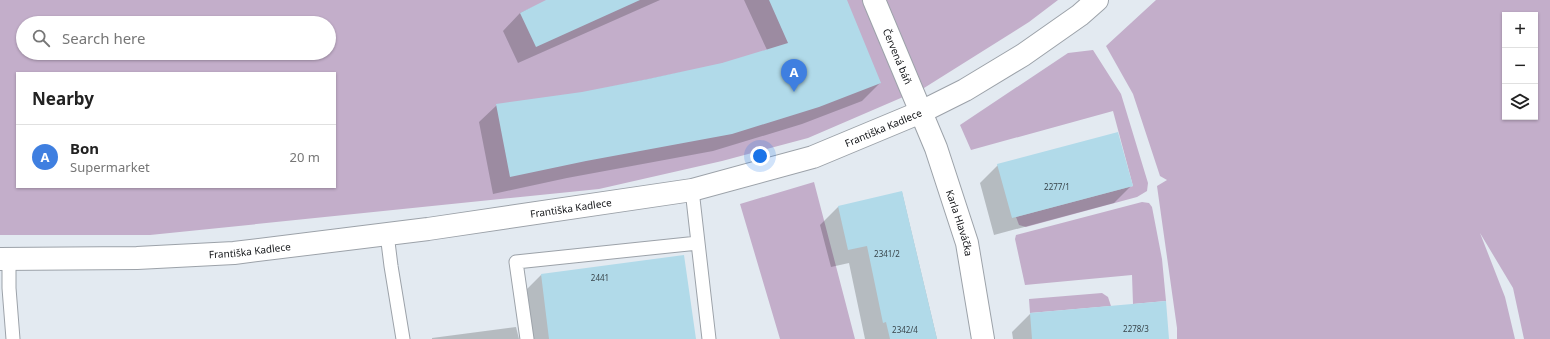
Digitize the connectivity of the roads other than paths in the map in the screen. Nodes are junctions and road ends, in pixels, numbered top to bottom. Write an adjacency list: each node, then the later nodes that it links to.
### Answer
1 (874, 0): 3 (street, Červená báň)
2 (1097, 0): 3 (street, Františka Kadlece)
3 (922, 112): 4 (street, Františka Kadlece); 12 (street, Karla Hlaváčka)
4 (692, 190): 5 (street, Františka Kadlece); 6 (lane)
5 (388, 234): 7 (street, Františka Kadlece); 9 (lane)
6 (698, 243): 10 (lane); 11 (lane)
7 (5, 260): 8 (lane)
8 (13, 339)
9 (402, 339)
10 (527, 339)
11 (709, 339)
12 (983, 339)

